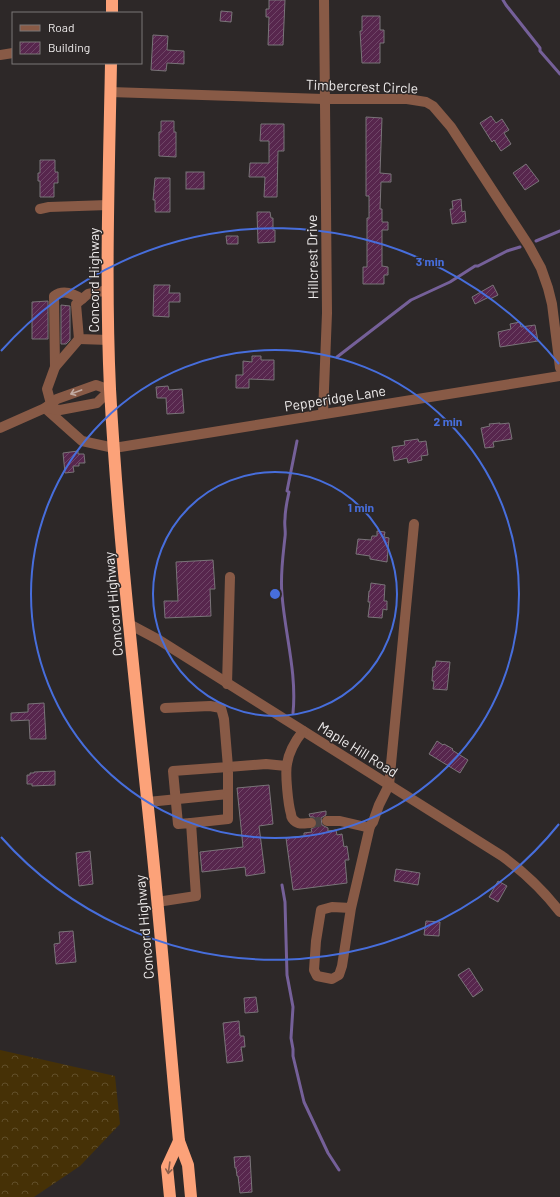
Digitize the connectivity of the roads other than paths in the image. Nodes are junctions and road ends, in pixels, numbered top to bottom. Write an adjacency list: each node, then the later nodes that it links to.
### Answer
1 (112, 0): 3 (highway)
2 (324, 0): 8 (street, Hillcrest Drive)
3 (112, 12)
4 (12, 53): 5 (street)
5 (0, 55)
6 (111, 64): 7 (highway, Concord Highway)
7 (110, 92): 8 (street, Timbercrest Circle); 9 (highway, Concord Highway)
8 (324, 99): 16 (street, Timbercrest Circle); 20 (street, Hillcrest Drive)
9 (108, 205): 10 (street); 11 (highway, Concord Highway)
10 (40, 209)
11 (108, 290): 12 (street); 14 (highway, Concord Highway)
12 (82, 299): 13 (street); 15 (street)
13 (80, 339): 14 (street); 15 (street)
14 (109, 340): 18 (highway, Concord Highway)
15 (55, 367): 19 (street)
16 (560, 368)
17 (560, 376): 20 (street, Pepperidge Lane)
18 (110, 390): 19 (street, one-way to 19); 19 (street); 22 (highway, Concord Highway)
19 (48, 406): 21 (street); 22 (street)
20 (323, 414): 22 (street, Pepperidge Lane)
21 (0, 428)
22 (114, 448): 25 (highway, Concord Highway)
23 (414, 524): 31 (street)
24 (230, 577): 26 (street)
25 (129, 624): 26 (street, Maple Hill Road); 34 (highway, Concord Highway)
26 (228, 684): 28 (street, Maple Hill Road)
27 (165, 708): 30 (street)
28 (303, 731): 29 (street); 31 (street, Maple Hill Road)
29 (286, 766): 30 (street); 37 (street)
30 (228, 767): 32 (street); 33 (street)
31 (389, 785): 38 (street); 41 (street, Maple Hill Road)
32 (228, 794): 33 (street); 36 (street)
33 (175, 799): 34 (street); 36 (street)
34 (148, 802): 39 (highway, Concord Highway)
35 (327, 821): 38 (street)
36 (190, 823): 39 (street)
37 (311, 823)
38 (370, 826): 40 (street)
39 (157, 902): 42 (highway, Concord Highway)
40 (351, 908): 40 (street)
41 (560, 912)
42 (179, 1141): 43 (highway, one-way to 43); 44 (highway, Concord Highway)
43 (170, 1197)
44 (191, 1197)

